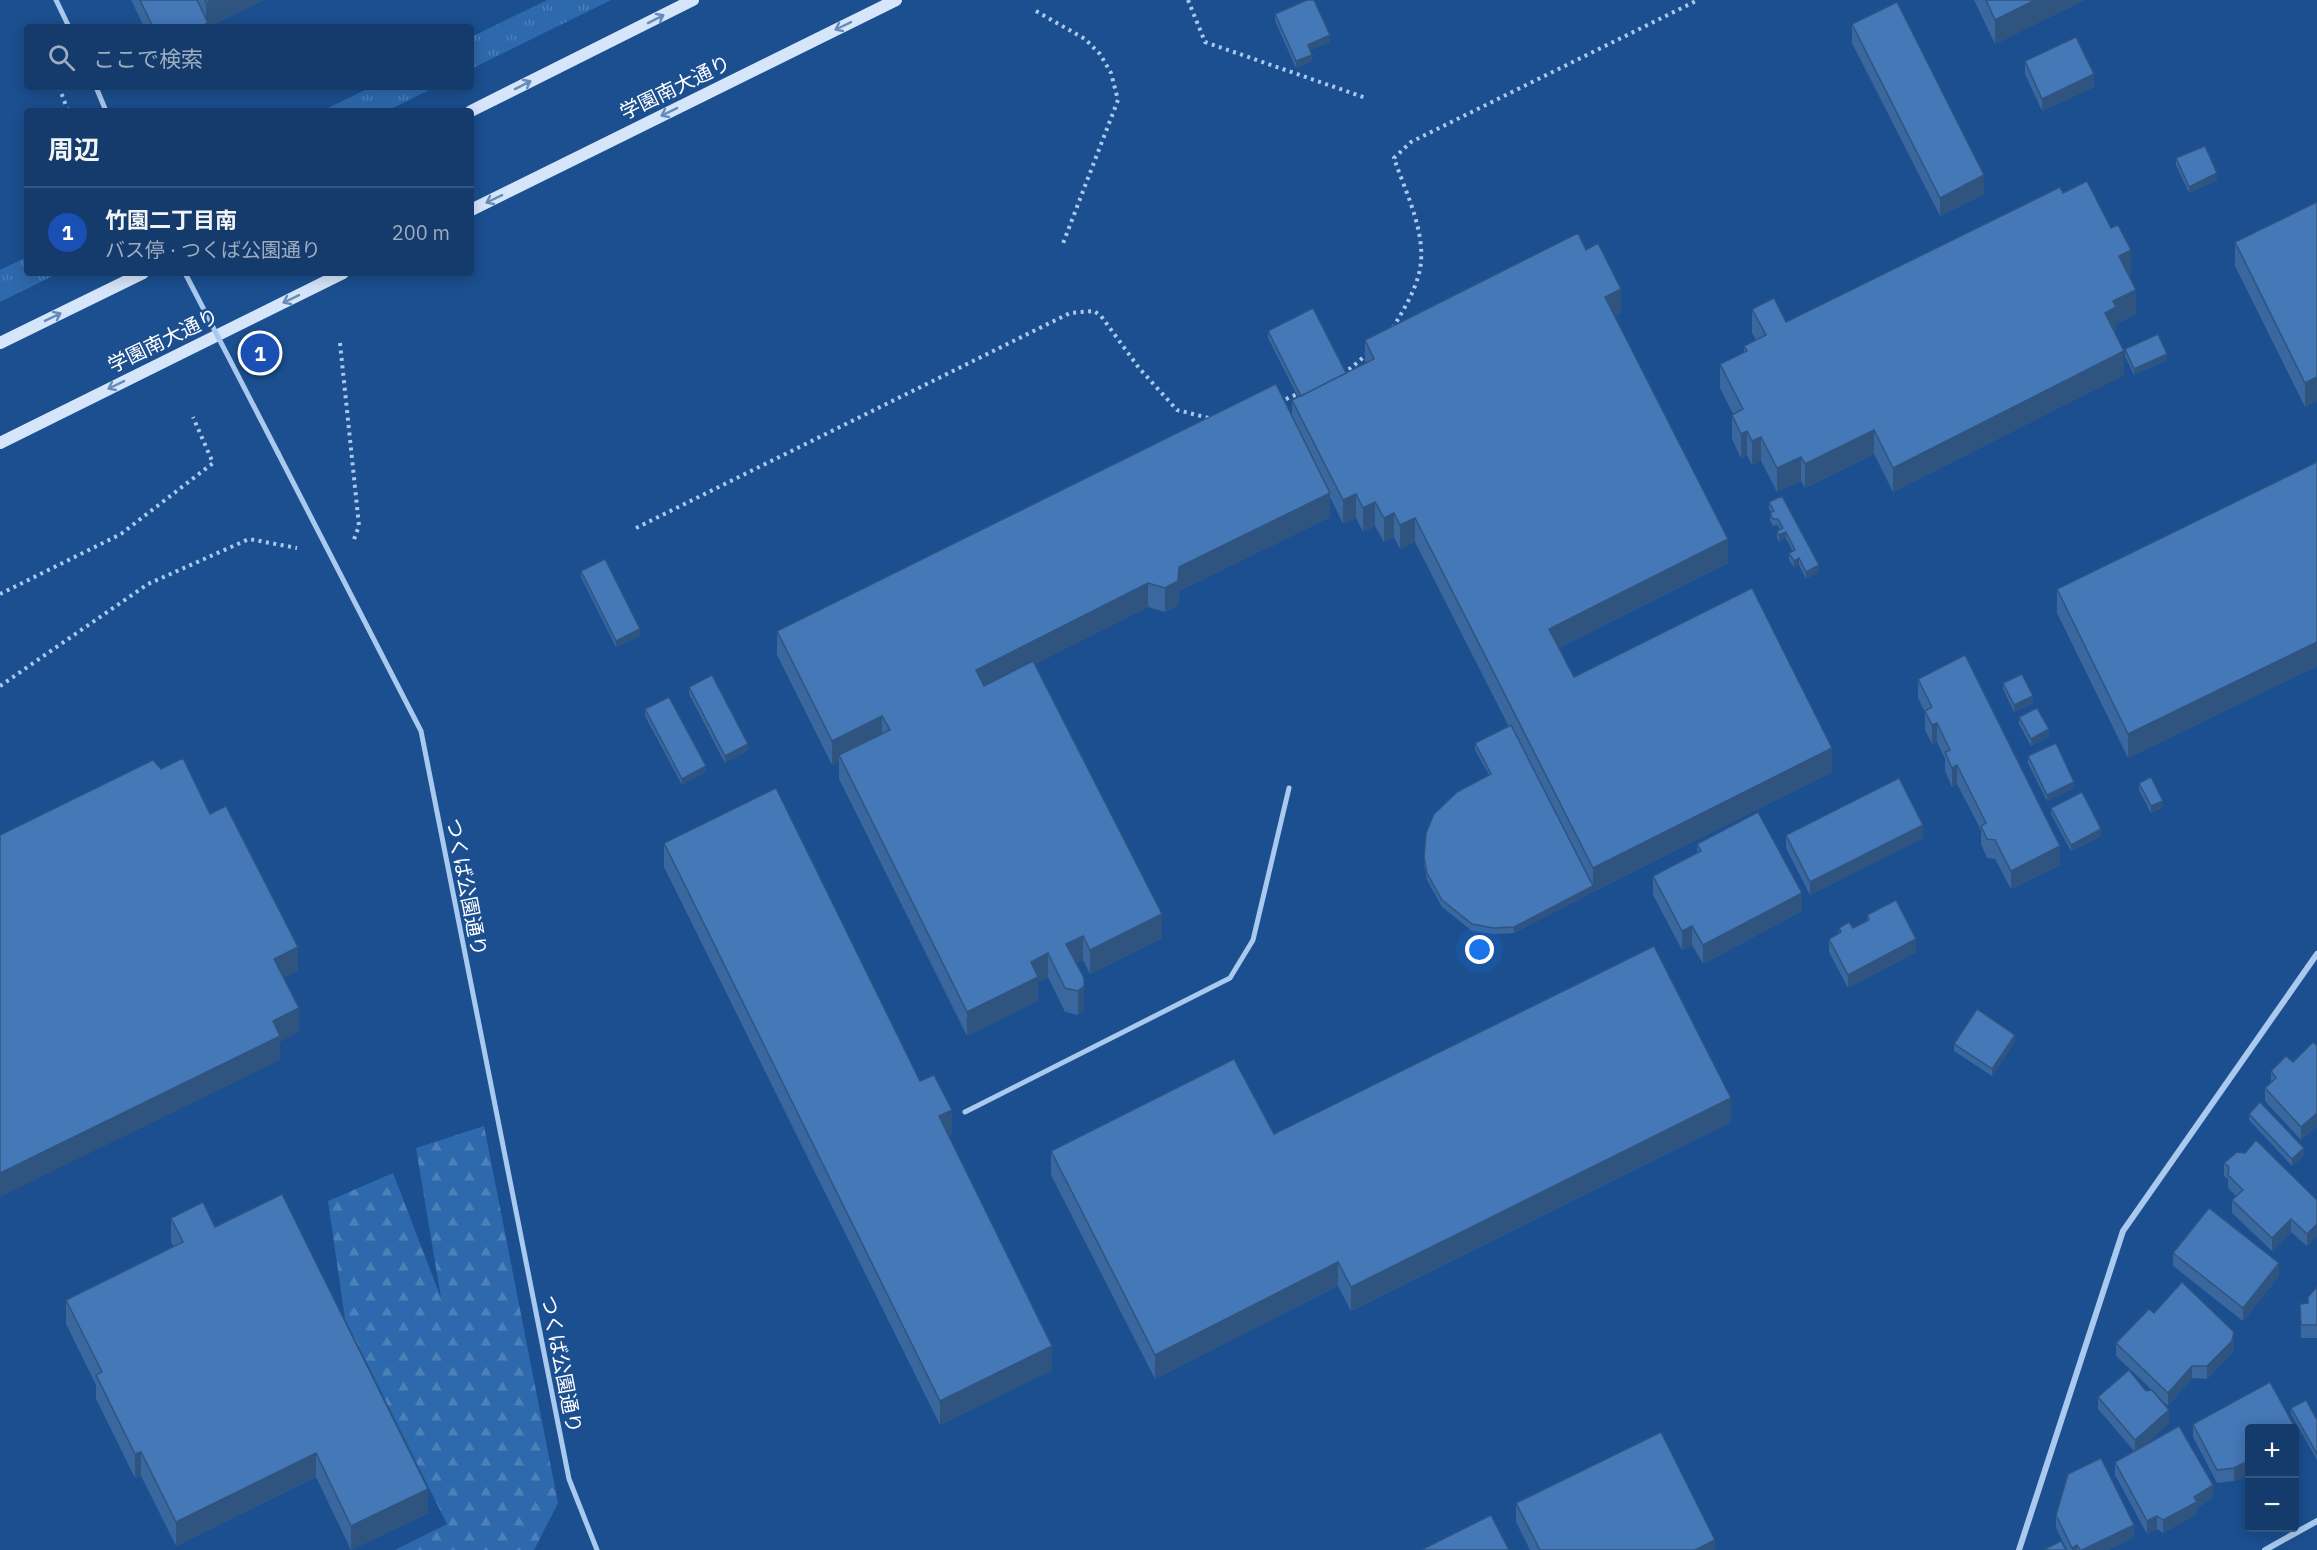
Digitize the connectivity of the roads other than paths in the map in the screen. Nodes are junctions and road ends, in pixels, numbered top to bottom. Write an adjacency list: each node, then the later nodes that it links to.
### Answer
1 (56, 0): 4 (street)
2 (693, 0): 7 (main road, one-way to 2)
3 (896, 0): 8 (main road, 学園南大通り, one-way to 8)
4 (68, 24)
5 (97, 90): 6 (street)
6 (105, 108)
7 (474, 110)
8 (474, 209)
9 (136, 276): 12 (main road, one-way to 9)
10 (187, 276): 18 (street, つくば公園通り, bridge)
11 (337, 276): 13 (main road, 学園南大通り, one-way to 13)
12 (0, 343)
13 (0, 443)
14 (1289, 788): 16 (street)
15 (2317, 954): 19 (street)
16 (965, 1112)
17 (2317, 1521): 20 (street)
18 (597, 1550)
19 (2019, 1550)
20 (2265, 1550)

